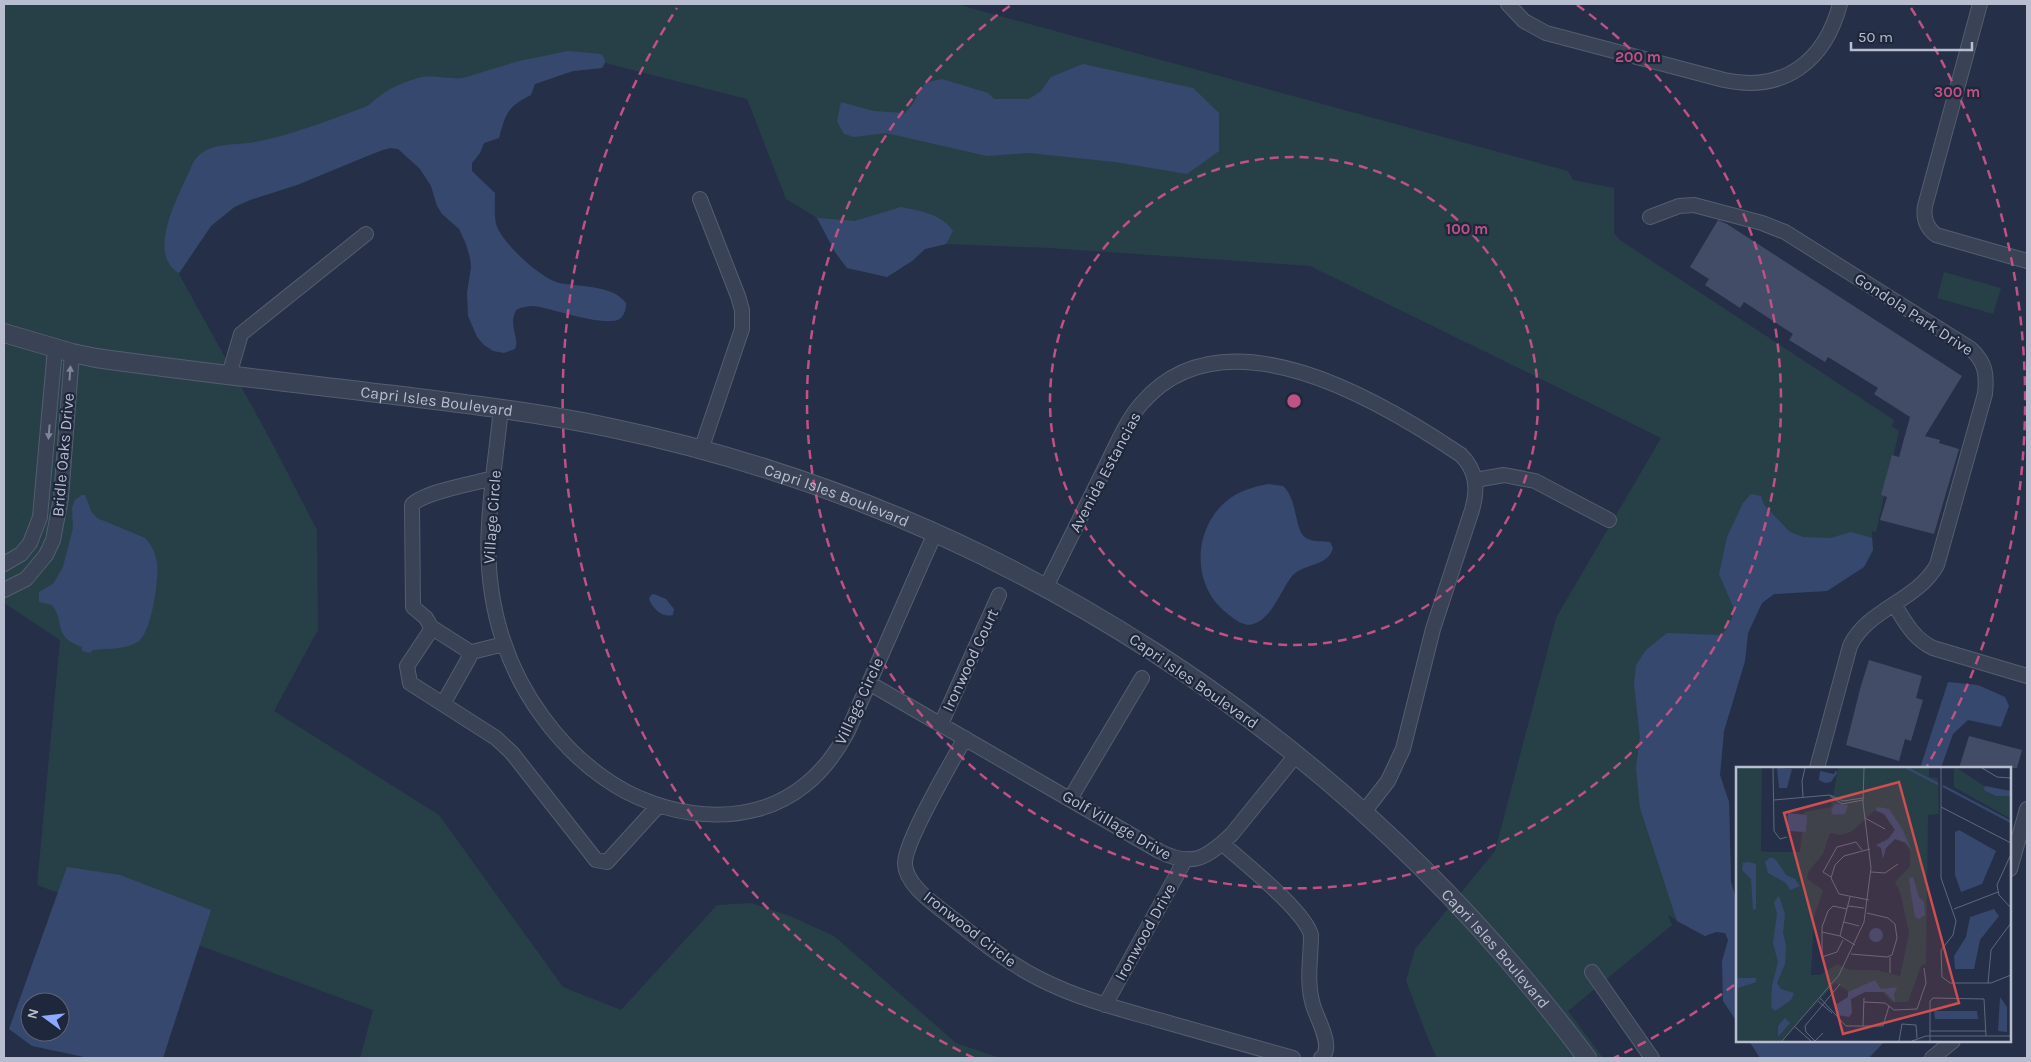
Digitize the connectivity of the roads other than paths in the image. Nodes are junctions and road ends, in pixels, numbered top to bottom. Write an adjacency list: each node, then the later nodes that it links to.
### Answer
1 (1508, 4): 2 (street)
2 (1840, 4)
3 (1980, 4): 7 (street)
4 (700, 199): 12 (street)
5 (1650, 217): 23 (street, Gondola Park Drive)
6 (366, 234): 10 (street)
7 (2027, 260)
8 (4, 334): 9 (street, Capri Isles Boulevard)
9 (63, 351): 10 (street, Capri Isles Boulevard); 17 (street, Bridle Oaks Drive, one-way to 17); 18 (street, Bridle Oaks Drive, one-way to 9)
10 (229, 375): 11 (street, Capri Isles Boulevard)
11 (501, 408): 12 (street, Capri Isles Boulevard); 13 (street, Village Circle)
12 (701, 450): 16 (street, Capri Isles Boulevard)
13 (494, 478): 24 (street); 25 (street, Village Circle)
14 (1476, 480): 15 (street); 20 (street, Avenida Estancias); 38 (street)
15 (1609, 520)
16 (936, 533): 20 (street, Capri Isles Boulevard); 29 (street, Village Circle)
17 (30, 543): 18 (street); 19 (street, Bridle Oaks Drive)
18 (46, 556): 21 (street, Bridle Oaks Drive)
19 (4, 564)
20 (1046, 588): 33 (street, Capri Isles Boulevard)
21 (4, 590)
22 (999, 595): 31 (street, Ironwood Court)
23 (1894, 604): 27 (street); 34 (street, Gondola Park Drive)
24 (431, 627): 26 (street); 30 (street)
25 (504, 644): 26 (street); 36 (street, Village Circle)
26 (468, 653): 30 (street)
27 (2027, 676)
28 (1142, 678): 35 (street)
29 (869, 682): 31 (street); 36 (street, Village Circle)
30 (443, 704): 36 (street)
31 (941, 724): 32 (street)
32 (965, 738): 35 (street, Golf Village Drive); 43 (street, Ironwood Circle)
33 (1296, 755): 38 (street, Capri Isles Boulevard); 39 (street, Golf Village Drive)
34 (1816, 767)
35 (1070, 799): 40 (street, Golf Village Drive)
36 (658, 806)
37 (2027, 808): 41 (street)
38 (1364, 812): 47 (street, Capri Isles Boulevard)
39 (1223, 844): 40 (street, Golf Village Drive); 46 (street)
40 (1185, 860): 43 (street, Ironwood Drive)
41 (2011, 865)
42 (1592, 972): 48 (street)
43 (1105, 1005): 45 (street, Ironwood Circle)
44 (1952, 1042): 49 (street)
45 (1293, 1058)
46 (1321, 1058)
47 (1587, 1058)
48 (1652, 1058)
49 (1932, 1058)

